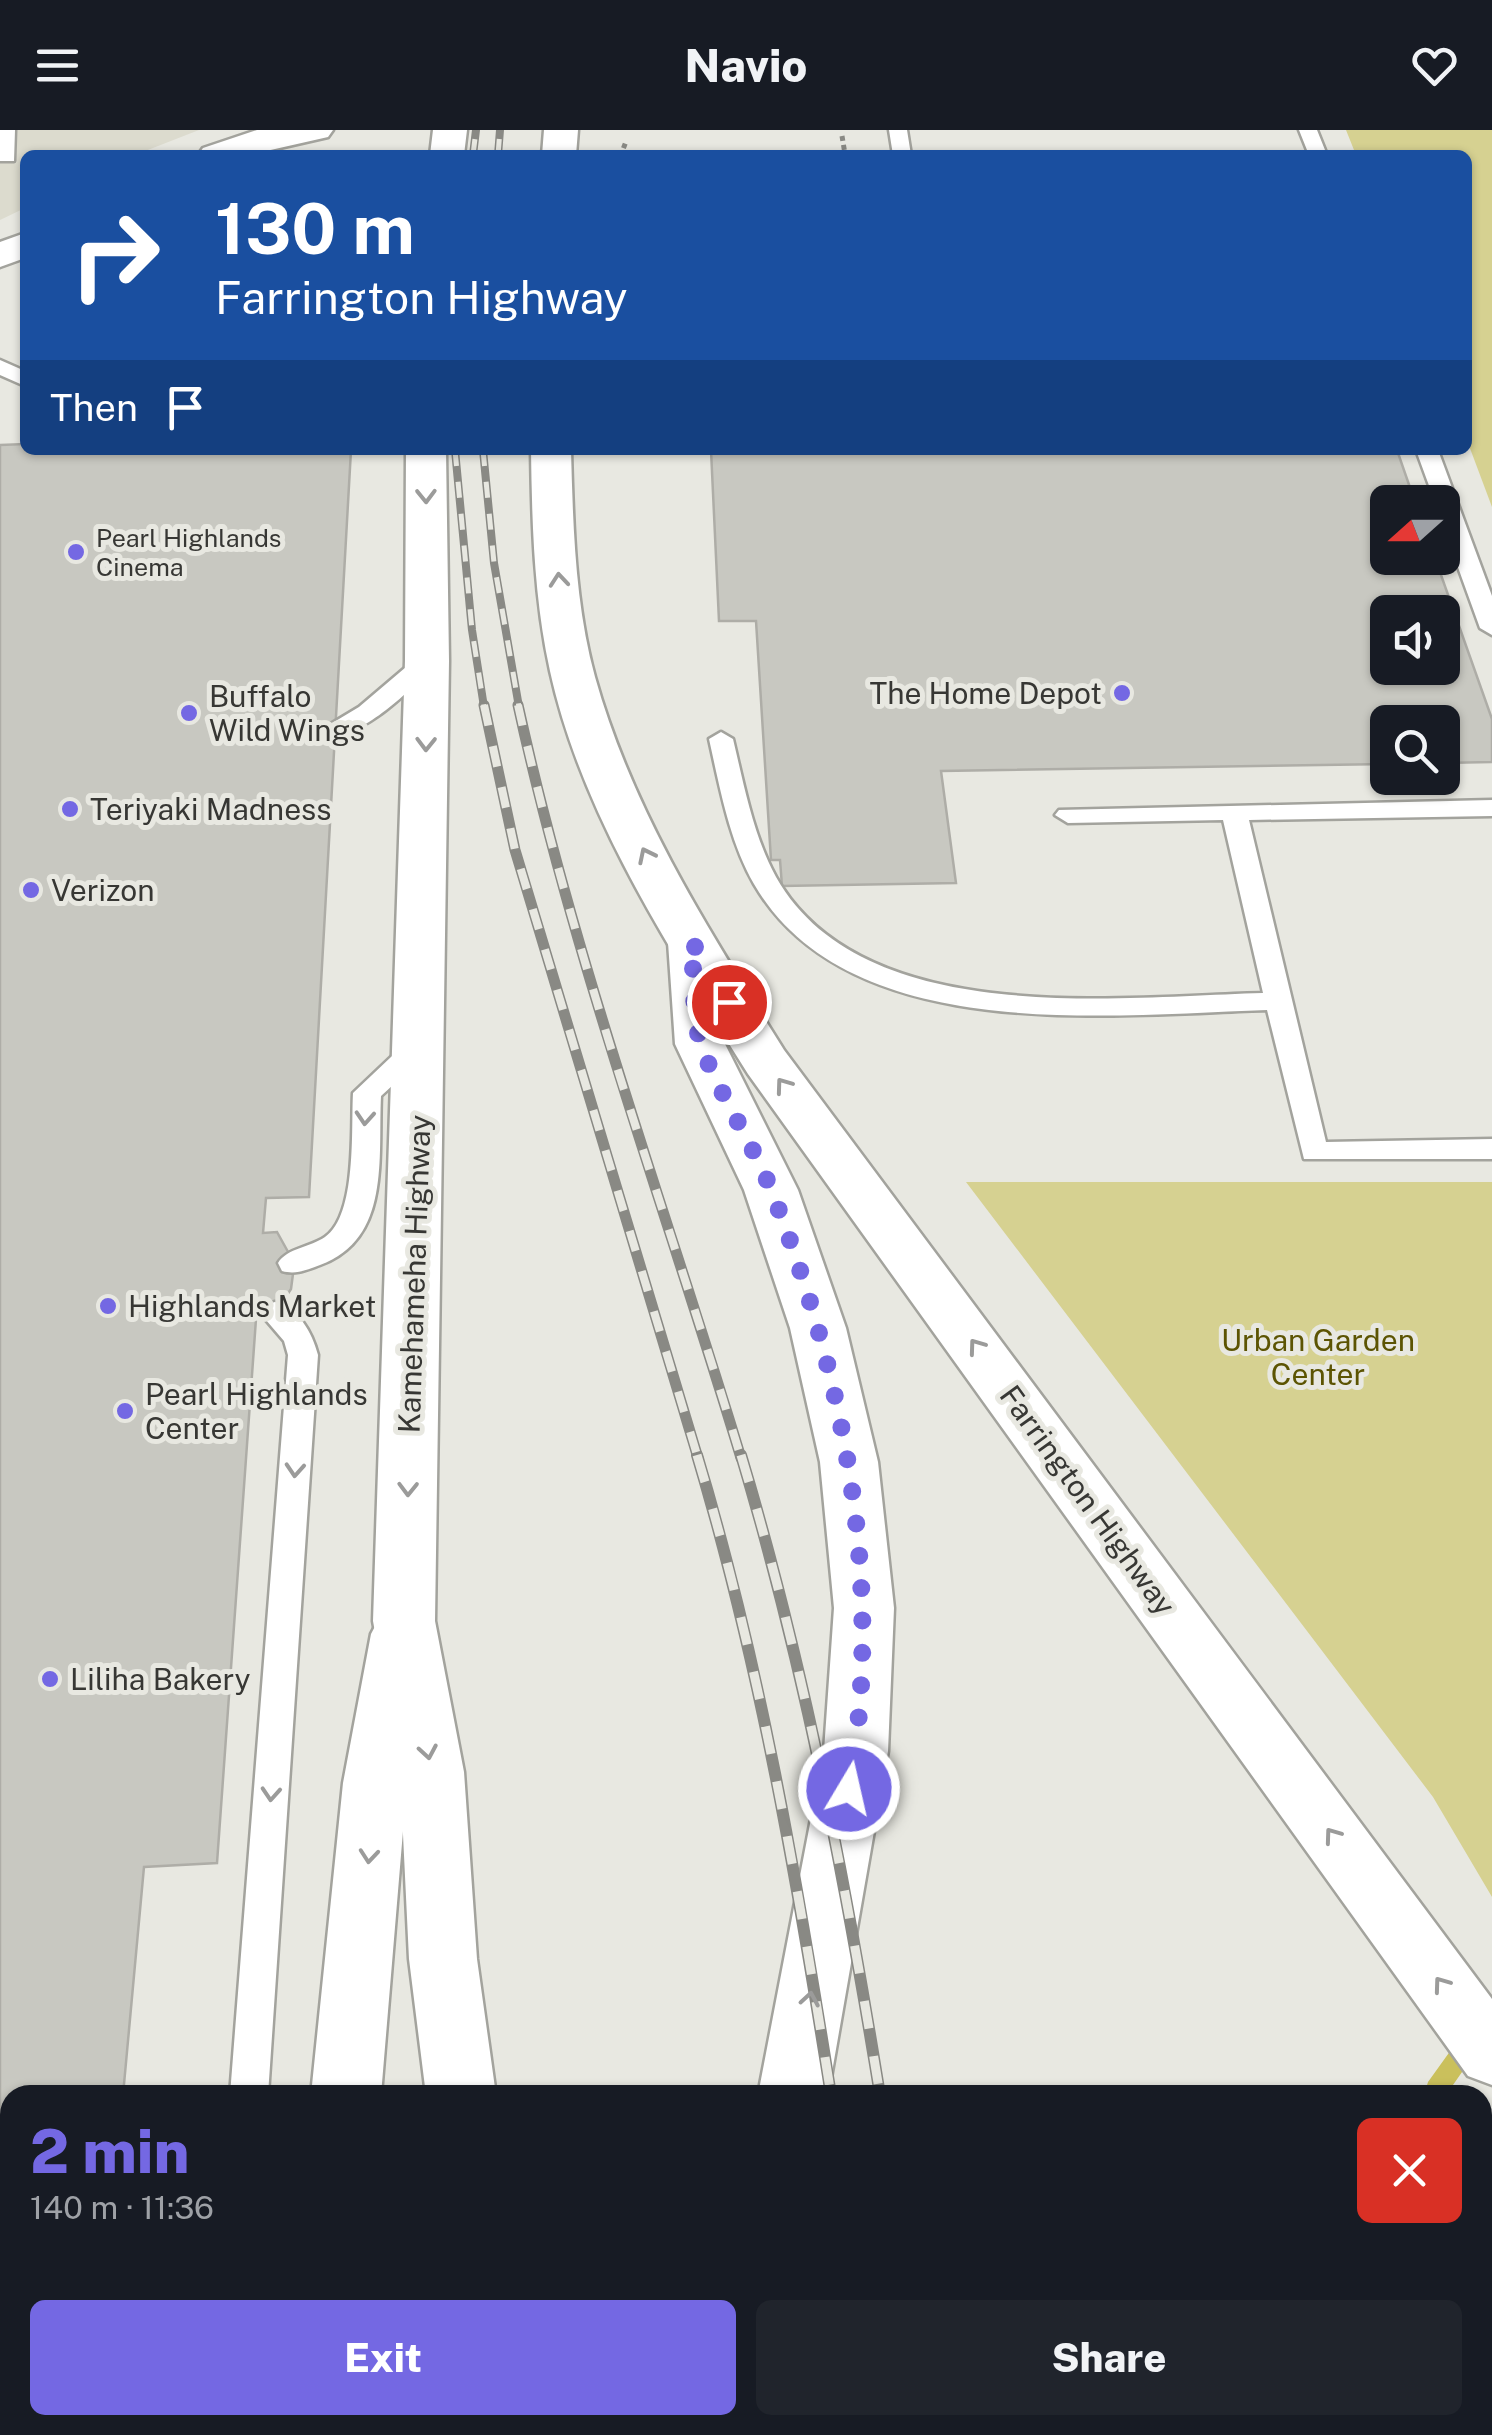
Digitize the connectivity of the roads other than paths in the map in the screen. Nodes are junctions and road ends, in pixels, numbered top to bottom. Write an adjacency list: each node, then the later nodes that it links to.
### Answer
1 (6, 130): 5 (lane)
2 (316, 130): 3 (main road)
3 (261, 135): 4 (main road)
4 (226, 150)
5 (7, 157)
6 (426, 455): 10 (main road, Kamehameha Highway, one-way to 10)
7 (551, 455): 16 (main road, one-way to 7)
8 (1429, 455): 9 (lane)
9 (1492, 628)
10 (427, 661): 11 (lane); 18 (main road, Kamehameha Highway, one-way to 18)
11 (336, 728)
12 (721, 739): 17 (lane)
13 (1492, 808): 14 (lane)
14 (1234, 812): 15 (lane); 17 (lane)
15 (1068, 815)
16 (692, 942): 23 (main road, Farrington Highway, one-way to 16); 27 (main road, one-way to 16)
17 (1278, 1001): 19 (lane)
18 (420, 1045): 20 (lane, one-way to 20); 22 (main road, Kamehameha Highway, one-way to 22)
19 (1492, 1148)
20 (292, 1263)
21 (276, 1313): 24 (lane, one-way to 24)
22 (404, 1621): 25 (main road, Kamehameha Highway, one-way to 25); 26 (main road, one-way to 26)
23 (1492, 2054)
24 (250, 2085)
25 (347, 2085)
26 (460, 2085)
27 (795, 2085)

